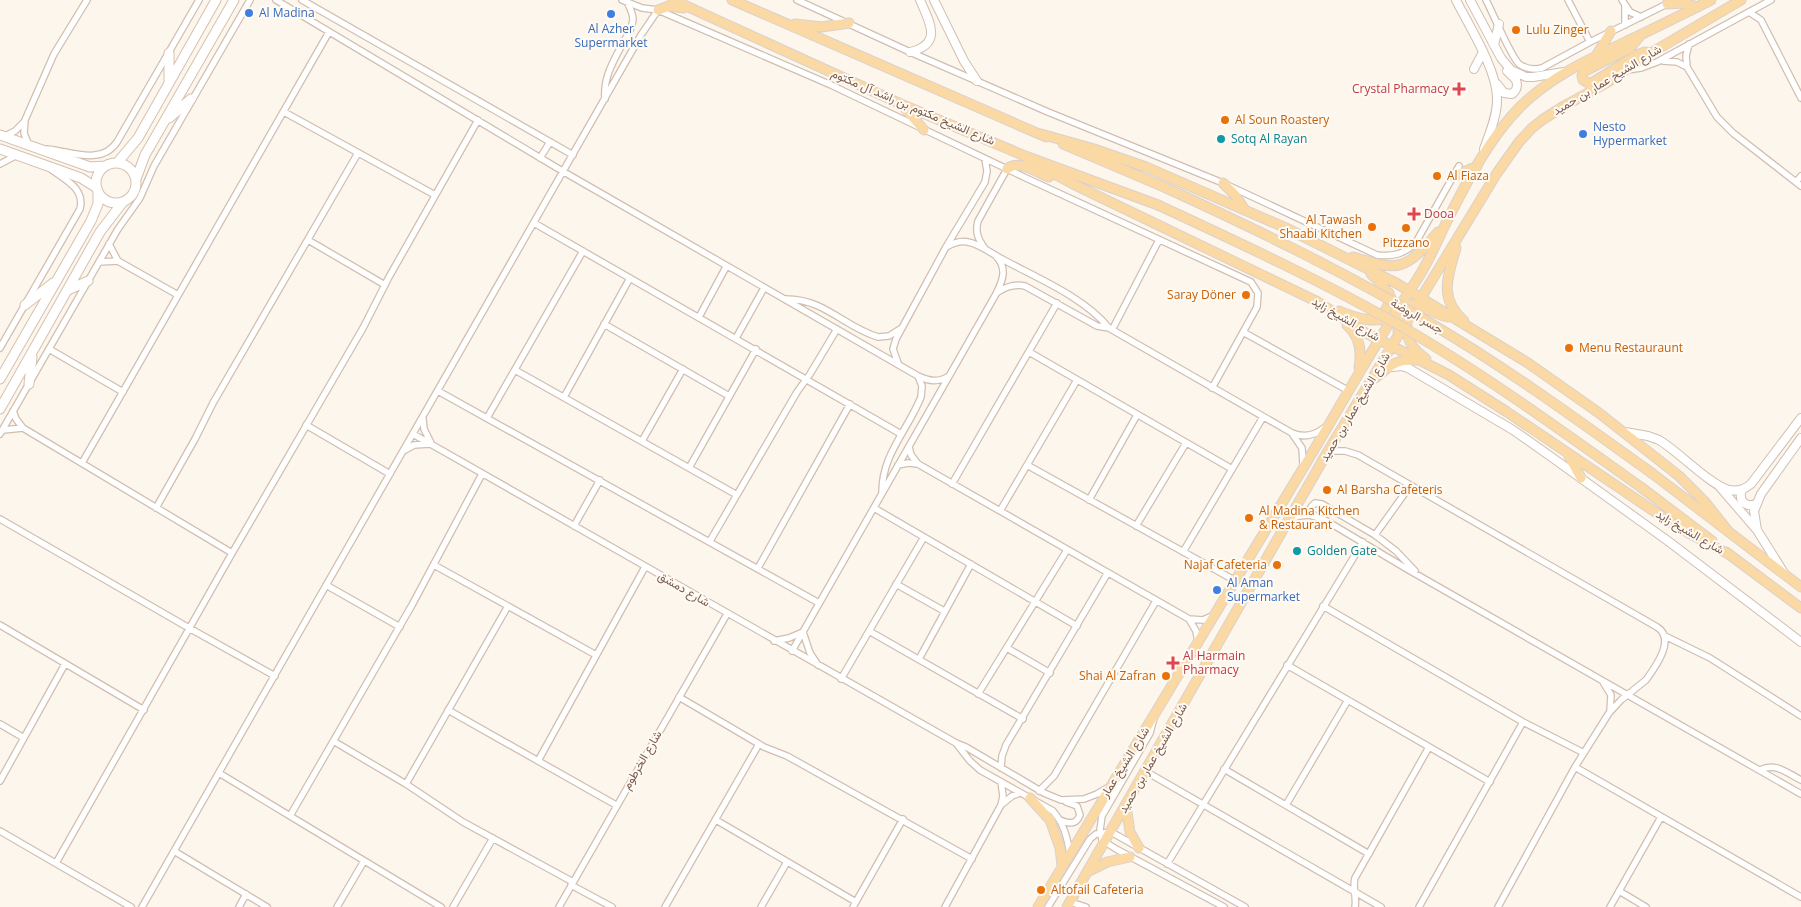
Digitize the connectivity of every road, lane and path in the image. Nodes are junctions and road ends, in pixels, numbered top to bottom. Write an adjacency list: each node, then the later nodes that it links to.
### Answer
1 (88, 0): 62 (street)
2 (199, 0): 42 (street)
3 (216, 0): 55 (main road)
4 (234, 0): 64 (main road)
5 (250, 0): 58 (street)
6 (276, 0): 36 (street)
7 (302, 0): 68 (street)
8 (673, 0): 28 (main road, شارع الشيخ مكتوم بن راشد آل مكتوم)
9 (732, 0): 31 (main road, شارع الشيخ مكتوم بن راشد آل مكتوم)
10 (797, 0): 32 (street)
11 (920, 0): 43 (street)
12 (934, 0): 53 (street)
13 (1456, 0): 44 (street)
14 (1470, 0): 35 (street)
15 (1486, 0): 33 (street)
16 (1568, 0): 39 (street)
17 (1622, 0): 24 (street)
18 (1711, 0): 25 (main road, شارع الشيخ عمار بن حميد)
19 (1741, 0): 45 (main road, شارع الشيخ عمار بن حميد)
20 (1771, 0): 23 (street)
21 (625, 1): 26 (street); 59 (street)
22 (1671, 2): 25 (main road); 29 (street)
23 (1763, 4): 27 (street); 30 (street)
24 (1625, 6): 29 (street); 34 (street)
25 (1698, 7): 38 (main road, شارع الشيخ عمار بن حميد)
26 (658, 10): 28 (main road); 59 (street); 65 (street)
27 (1748, 12): 30 (street); 40 (street)
28 (702, 13): 60 (main road, شارع الشيخ مكتوم بن راشد آل مكتوم)
29 (1641, 17): 34 (street)
30 (1761, 20): 56 (street)
31 (783, 23): 32 (main road); 66 (main road, شارع الشيخ مكتوم بن راشد آل مكتوم)
32 (849, 23): 43 (street)
33 (1499, 24): 39 (street); 41 (street)
34 (1625, 25): 37 (street)
35 (1484, 27): 41 (street); 52 (street)
36 (328, 32): 61 (street); 63 (street)
37 (1610, 32): 39 (street); 46 (main road)
38 (1640, 35): 45 (main road); 46 (main road, شارع الشيخ عمار بن حميد)
39 (1590, 42)
40 (1689, 44): 47 (street); 48 (street)
41 (1494, 45): 51 (street)
42 (169, 52): 55 (main road); 69 (street)
43 (910, 52): 53 (street)
44 (1483, 52): 49 (street); 52 (street)
45 (1651, 53): 50 (main road, شارع الشيخ عمار بن حميد)
46 (1596, 56): 51 (main road, شارع الشيخ عمار بن حميد)
47 (1657, 62): 48 (street); 50 (street)
48 (1687, 68): 89 (street)
49 (1474, 69)
50 (1627, 70): 99 (main road, شارع الشيخ عمار بن حميد)
51 (1566, 71): 77 (main road, شارع الشيخ عمار بن حميد)
52 (1494, 80): 77 (street)
53 (978, 81): 88 (street)
54 (1801, 81): 56 (street)
55 (169, 82): 78 (main road)
56 (1794, 85): 57 (street)
57 (1801, 98)
58 (191, 99): 64 (main road); 102 (street)
59 (605, 100): 73 (street)
60 (901, 104): 65 (main road); 74 (main road, شارع الشيخ مكتوم بن راشد آل مكتوم)
61 (284, 112): 71 (street); 121 (street)
62 (25, 120): 67 (street); 69 (street)
63 (478, 120): 75 (street); 92 (street)
64 (164, 123): 87 (main road)
65 (924, 130): 76 (street)
66 (1041, 134): 90 (main road, شارع الشيخ مكتوم بن راشد آل مكتوم); 95 (main road, شارع الشيخ زايد)
67 (2, 135): 69 (main road)
68 (550, 142): 73 (street); 75 (street)
69 (33, 147): 81 (main road)
70 (0, 149): 72 (main road)
71 (358, 152): 92 (street); 100 (street)
72 (17, 155): 79 (street); 80 (main road)
73 (573, 155): 84 (street)
74 (1025, 156): 94 (main road, شارع الشيخ مكتوم بن راشد آل مكتوم); 96 (main road, شارع الشيخ زايد)
75 (540, 158): 84 (street)
76 (984, 158): 83 (street); 103 (street)
77 (1479, 162): 86 (main road); 97 (main road, شارع الشيخ عمار بن حميد)
78 (117, 163): 81 (main road); 87 (main road)
79 (0, 164)
80 (47, 166): 91 (main road); 126 (street)
81 (106, 166): 91 (main road)
82 (1459, 166): 86 (street)
83 (1007, 169): 96 (main road); 101 (street); 105 (street)
84 (564, 172): 98 (street); 111 (street)
85 (1801, 176): 89 (street)
86 (1453, 177): 88 (street)
87 (136, 179): 93 (main road)
88 (1223, 183): 95 (main road)
89 (1798, 184)
90 (1164, 187): 220 (main road, جسر الروضة, bridge)
91 (98, 190): 93 (main road); 113 (main road)
92 (435, 195): 115 (street)
93 (123, 202): 117 (main road)
94 (1158, 205): 228 (main road, جسر الروضة, bridge)
95 (1245, 210): 104 (main road, شارع الشيخ زايد)
96 (1138, 216): 118 (main road, شارع الشيخ زايد)
97 (1446, 222): 104 (main road); 122 (main road, شارع الشيخ عمار بن حميد)
98 (534, 223): 106 (street); 163 (street)
99 (1459, 236): 122 (main road, شارع الشيخ عمار بن حميد); 137 (main road)
100 (308, 240): 115 (street); 211 (street)
101 (1159, 240): 136 (street); 138 (street)
102 (109, 244): 108 (street); 109 (street)
103 (946, 247): 105 (street); 134 (street)
104 (1326, 247): 110 (main road, شارع الشيخ زايد)
105 (986, 250): 107 (street)
106 (582, 251): 112 (street); 151 (street)
107 (995, 255): 120 (street); 136 (street)
108 (118, 261): 109 (street); 121 (street)
109 (99, 262): 114 (street)
110 (1362, 266): 119 (main road); 122 (main road, شارع الشيخ زايد)
111 (726, 267): 116 (street); 129 (street)
112 (630, 278): 129 (street); 133 (street)
113 (57, 279): 126 (main road); 157 (main road)
114 (88, 281): 117 (main road); 144 (street)
115 (385, 285): 176 (street)
116 (764, 288): 123 (street); 140 (street)
117 (68, 290): 146 (main road)
118 (1292, 290): 124 (main road, شارع الشيخ زايد); 156 (main road)
119 (1389, 292): 128 (main road); 131 (main road)
120 (996, 294): 125 (street); 155 (street)
121 (178, 295): 165 (street)
122 (1414, 298): 127 (main road); 128 (main road, شارع الشيخ عمار بن حميد); 128 (main road); 130 (main road, شارع الشيخ زايد); 132 (main road, شارع الشيخ عمار بن حميد)
123 (786, 299): 134 (street); 135 (street)
124 (1318, 302): 131 (main road); 141 (main road, شارع الشيخ زايد)
125 (1057, 303): 136 (street); 147 (street)
126 (25, 305): 143 (street)
127 (1427, 310): 130 (main road); 132 (main road)
128 (1395, 313): 131 (main road); 139 (main road); 141 (main road, شارع الشيخ عمار بن حميد)
129 (699, 317): 140 (street)
130 (1453, 317): 137 (main road, شارع الشيخ زايد)
131 (1373, 320)
132 (1407, 321): 139 (main road, شارع الشيخ عمار بن حميد); 153 (main road)
133 (604, 324): 150 (street); 167 (street)
134 (902, 328): 149 (street)
135 (836, 329): 149 (street); 158 (street)
136 (1110, 329): 162 (street)
137 (1476, 330): 179 (main road, شارع الشيخ زايد)
138 (1243, 332): 162 (street); 164 (street)
139 (1398, 334): 142 (main road, شارع الشيخ عمار بن حميد)
140 (736, 338): 145 (street)
141 (1379, 339): 142 (main road, شارع الشيخ زايد); 156 (main road, شارع الشيخ عمار بن حميد)
142 (1391, 345): 148 (main road, شارع الشيخ زايد); 160 (main road, شارع الشيخ عمار بن حميد)
143 (0, 348)
144 (49, 349): 161 (street); 165 (street)
145 (756, 349): 158 (street); 166 (street)
146 (33, 351): 161 (main road); 169 (main road)
147 (1029, 352): 159 (street); 203 (street)
148 (1420, 360): 152 (main road); 153 (main road, شارع الشيخ زايد)
149 (898, 363): 154 (street)
150 (683, 369): 166 (street); 185 (street)
151 (515, 370): 167 (street); 174 (street)
152 (1380, 374): 160 (main road); 201 (street)
153 (1449, 375): 191 (main road, شارع الشيخ زايد)
154 (918, 376): 155 (street); 183 (street)
155 (949, 376): 188 (street)
156 (1357, 377): 164 (main road, شارع الشيخ عمار بن حميد)
157 (0, 379)
158 (807, 379): 168 (street); 207 (street)
159 (1077, 380): 171 (street); 195 (street)
160 (1369, 383): 190 (main road, شارع الشيخ عمار بن حميد)
161 (28, 384): 170 (street)
162 (1212, 388): 172 (street)
163 (438, 391): 173 (street); 174 (street)
164 (1348, 391): 177 (main road, شارع الشيخ عمار بن حميد)
165 (123, 392): 192 (street)
166 (729, 396): 196 (street)
167 (564, 397): 185 (street)
168 (850, 404): 183 (street); 232 (street)
169 (0, 409)
170 (13, 411): 178 (street); 180 (street)
171 (1137, 415): 186 (street); 209 (street)
172 (1263, 417): 181 (street); 197 (street)
173 (423, 418): 182 (street); 187 (street)
174 (487, 418): 202 (street)
175 (1801, 418): 206 (street)
176 (306, 424): 199 (street); 227 (street)
177 (1328, 424): 181 (street); 198 (main road, شارع الشيخ عمار بن حميد)
178 (23, 428): 180 (street); 192 (street)
179 (1622, 431): 204 (street); 220 (main road, شارع الشيخ زايد)
180 (1, 432)
181 (1292, 433): 198 (street)
182 (413, 434): 187 (street, شارع دمشق); 189 (street)
183 (901, 434): 208 (street)
184 (1801, 438): 210 (street)
185 (642, 441): 196 (street)
186 (1186, 443): 197 (street); 218 (street)
187 (432, 445): 189 (street); 200 (street, شارع دمشق)
188 (908, 447): 193 (street); 194 (street)
189 (403, 451): 199 (street)
190 (1328, 451): 205 (street); 216 (main road, شارع الشيخ عمار بن حميد)
191 (1568, 453): 201 (main road); 228 (main road, شارع الشيخ زايد)
192 (82, 463): 211 (street)
193 (918, 464): 194 (street); 203 (street)
194 (898, 465): 208 (street)
195 (1027, 465): 209 (street); 213 (street)
196 (689, 468): 207 (street)
197 (1232, 469): 226 (street)
198 (1301, 470): 236 (main road, شارع الشيخ عمار بن حميد)
199 (390, 474): 238 (street)
200 (482, 474): 217 (street, شارع دمشق); 230 (street)
201 (1581, 478): 259 (street)
202 (600, 480): 217 (street); 223 (street)
203 (952, 484): 213 (street)
204 (1717, 484): 206 (street); 219 (street)
205 (1410, 486): 221 (street); 256 (street)
206 (1742, 490): 210 (street)
207 (737, 494): 223 (street)
208 (882, 495): 212 (street)
209 (1089, 500): 218 (street)
210 (1756, 504): 219 (street)
211 (156, 508): 227 (street)
212 (874, 508): 222 (street); 242 (street)
213 (1000, 512): 225 (street)
214 (1315, 516): 216 (street); 221 (street); 224 (street)
215 (0, 518): 253 (street)
216 (1289, 519): 293 (main road, شارع الشيخ عمار بن حميد)
217 (574, 526): 231 (street, شارع دمشق)
218 (1136, 526): 226 (street)
219 (1757, 530): 235 (street)
220 (1728, 531): 235 (main road)
221 (1375, 535): 233 (street)
222 (924, 537): 229 (street); 237 (street)
223 (710, 542): 232 (street)
224 (1363, 542): 233 (street); 244 (street)
225 (1067, 550): 234 (street); 241 (street)
226 (1183, 552): 236 (street)
227 (232, 553): 253 (street)
228 (1730, 554): 245 (main road)
229 (971, 564): 241 (street); 246 (street)
230 (434, 565): 243 (street); 252 (street)
231 (645, 567): 247 (street, شارع دمشق); 262 (street)
232 (758, 568): 242 (street)
233 (1416, 573): 269 (street)
234 (1108, 574): 240 (street); 251 (street)
235 (1786, 576): 239 (main road)
236 (1234, 580): 248 (main road, شارع الشيخ عمار بن حميد)
237 (896, 584): 246 (street); 254 (street)
238 (326, 585): 252 (street); 268 (street)
239 (1801, 588)
240 (1156, 601): 249 (street); 302 (street)
241 (1036, 602): 251 (street); 260 (street)
242 (820, 603): 255 (street)
243 (508, 606): 262 (street); 276 (street)
244 (1322, 606): 265 (street); 281 (street)
245 (1801, 608)
246 (944, 611): 263 (street)
247 (727, 614): 257 (street, شارع دمشق); 273 (street, شارع الخرطوم)
248 (1212, 616): 249 (street); 258 (main road, شارع الشيخ عمار)
249 (1189, 619): 258 (street)
250 (0, 626): 264 (street)
251 (1077, 626): 267 (street)
252 (400, 627): 284 (street)
253 (189, 628): 268 (street); 275 (street)
254 (869, 631): 263 (street); 270 (street)
255 (803, 632): 257 (street); 261 (street); 266 (street)
256 (1665, 636): 272 (street); 279 (street)
257 (774, 641): 261 (street, شارع دمشق)
258 (1198, 642): 278 (main road, شارع الشيخ عمار)
259 (1801, 642)
260 (1007, 648): 267 (street); 271 (street)
261 (792, 651): 266 (street, شارع دمشق)
262 (596, 655): 289 (street)
263 (919, 659): 271 (street)
264 (65, 664): 275 (street); 283 (street)
265 (1287, 665): 274 (street); 292 (street)
266 (818, 666): 270 (street, شارع دمشق)
267 (1050, 673): 280 (street)
268 (275, 676): 295 (street)
269 (1600, 678): 272 (street); 277 (street)
270 (841, 679): 285 (street, شارع دمشق)
271 (978, 694): 280 (street)
272 (1628, 694): 277 (street); 294 (street)
273 (679, 697): 286 (street); 308 (street, شارع الخرطوم)
274 (1348, 700): 287 (street); 310 (street)
275 (144, 710): 330 (street)
276 (448, 710): 289 (street); 300 (street)
277 (1609, 713): 288 (street)
278 (1154, 716): 301 (main road, شارع الشيخ عمار); 319 (street)
279 (1801, 716)
280 (1022, 719): 291 (street)
281 (1523, 722): 288 (street); 299 (street)
282 (0, 724): 283 (street)
283 (24, 738): 297 (street)
284 (335, 742): 300 (street); 312 (street)
285 (956, 743): 291 (street, شارع دمشق); 298 (street, شارع دمشق)
286 (759, 744): 314 (street); 315 (street)
287 (1429, 747): 299 (street); 325 (street)
288 (1584, 753): 290 (street)
289 (538, 761): 308 (street)
290 (1575, 767): 313 (street); 361 (street)
291 (1001, 768): 302 (street, شارع دمشق)
292 (1224, 769): 307 (street); 310 (street)
293 (1146, 770): 307 (street); 311 (main road, شارع الشيخ عمار بن حميد)
294 (1760, 770): 296 (street); 304 (street)
295 (219, 773): 312 (street); 323 (street)
296 (1801, 780)
297 (0, 781)
298 (1000, 782): 303 (street, شارع دمشق); 309 (street)
299 (1490, 782): 360 (street)
300 (406, 784): 320 (street)
301 (1109, 787): 306 (street, شارع دمشق); 324 (main road, شارع الشيخ عمار)
302 (1039, 791): 306 (street, شارع دمشق)
303 (1020, 793): 305 (street, شارع دمشق); 309 (street)
304 (1801, 794)
305 (1030, 798): 316 (street, شارع دمشق); 332 (main road)
306 (1061, 800): 316 (street)
307 (1203, 804): 331 (street); 336 (street)
308 (616, 805): 334 (street, شارع الخرطوم)
309 (1001, 805): 327 (street)
310 (1286, 805): 325 (street)
311 (1126, 806): 318 (main road, شارع الشيخ عمار بن حميد); 322 (main road)
312 (290, 816): 328 (street)
313 (1661, 817): 335 (street); 338 (street)
314 (902, 819): 327 (street); 339 (street)
315 (716, 820): 329 (street); 350 (street)
316 (1060, 820): 324 (street)
317 (0, 831): 330 (street)
318 (1111, 832): 319 (street); 321 (main road, شارع الشيخ عمار بن حميد); 322 (street)
319 (1100, 833): 321 (street); 354 (street)
320 (493, 838): 334 (street); 347 (street)
321 (1104, 843): 326 (street); 333 (main road, شارع الشيخ عمار بن حميد)
322 (1139, 848): 331 (street)
323 (174, 851): 337 (street); 342 (street)
324 (1070, 854): 332 (main road, شارع الشيخ عمار)
325 (1369, 854): 336 (street)
326 (1130, 857): 333 (main road); 356 (street)
327 (972, 859): 352 (street)
328 (364, 860): 345 (street); 346 (street)
329 (787, 862): 339 (street); 351 (street)
330 (56, 864): 341 (street)
331 (1168, 864): 357 (street)
332 (1062, 867): 353 (main road, شارع الشيخ عمار)
333 (1088, 872): 340 (main road, شارع الشيخ عمار بن حميد)
334 (572, 883): 348 (street, شارع الخرطوم); 349 (street)
335 (1619, 891): 362 (street); 363 (street)
336 (1355, 892): 358 (street); 359 (street)
337 (246, 894): 343 (street); 344 (street)
338 (1801, 897)
339 (854, 904)
340 (1068, 905): 355 (street)
341 (131, 907)
342 (142, 907)
343 (239, 907)
344 (267, 907)
345 (337, 907)
346 (440, 907)
347 (453, 907)
348 (559, 907)
349 (612, 907)
350 (665, 907)
351 (761, 907)
352 (944, 907)
353 (1038, 907)
354 (1048, 907)
355 (1086, 907)
356 (1224, 907)
357 (1245, 907)
358 (1355, 907)
359 (1381, 907)
360 (1419, 907)
361 (1498, 907)
362 (1610, 907)
363 (1646, 907)

